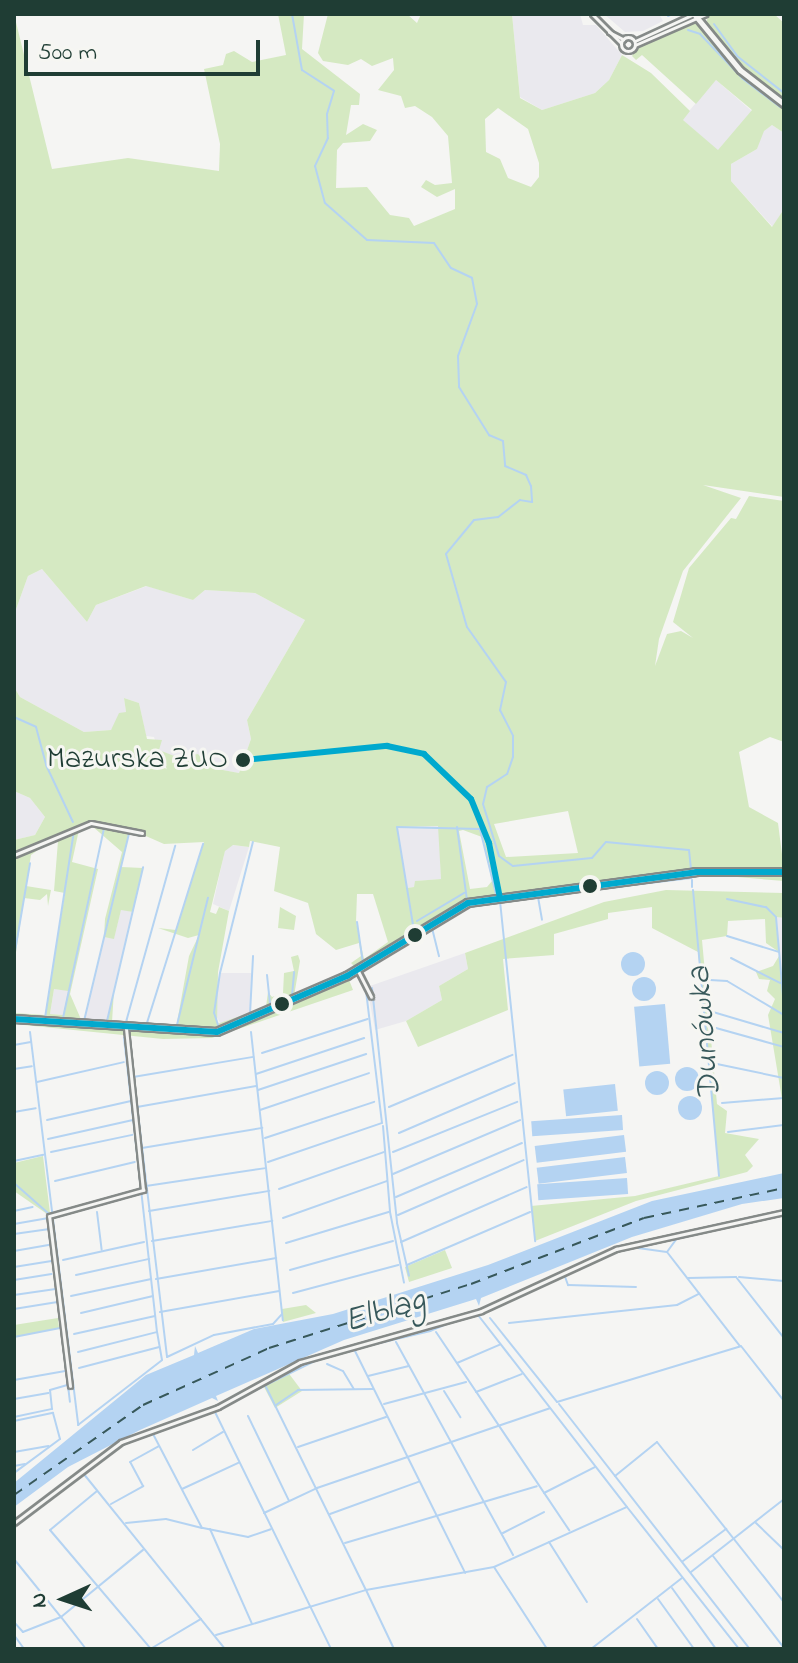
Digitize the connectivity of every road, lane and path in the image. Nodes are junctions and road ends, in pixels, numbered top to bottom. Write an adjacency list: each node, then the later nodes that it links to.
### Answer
1 (592, 14): 5 (street)
2 (705, 14): 3 (street); 4 (street)
3 (695, 15): 4 (street); 6 (street)
4 (703, 25): 7 (street)
5 (622, 41): 6 (street); 6 (street)
6 (635, 43)
7 (784, 104)
8 (142, 833): 9 (street)
9 (14, 855)
10 (784, 872): 11 (main road)
11 (358, 970): 12 (street); 14 (main road)
12 (371, 997)
13 (14, 1019): 14 (main road)
14 (126, 1029): 16 (street)
15 (784, 1212): 17 (street)
16 (70, 1386)
17 (14, 1523)

